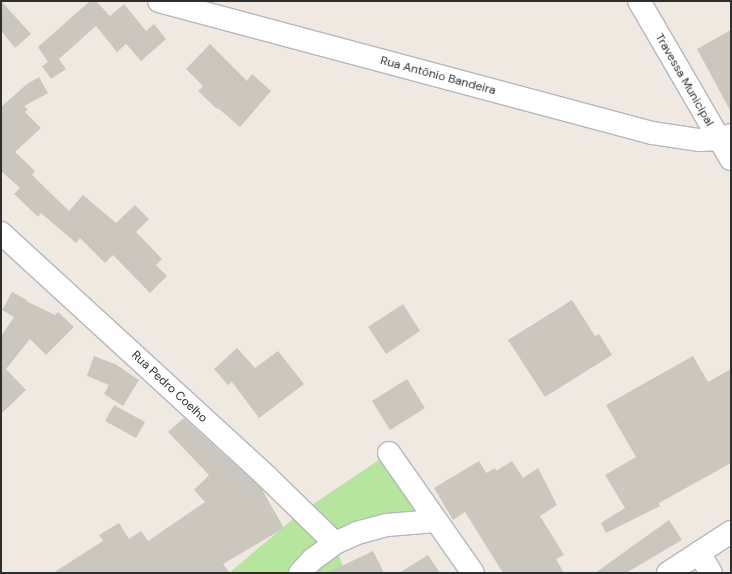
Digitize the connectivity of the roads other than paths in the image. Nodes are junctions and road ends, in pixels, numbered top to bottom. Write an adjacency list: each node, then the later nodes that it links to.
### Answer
1 (159, 1): 3 (street, Rua Antônio Bandeira)
2 (638, 1): 3 (street, Travessa Municipal)
3 (725, 137): 4 (street, Travessa Municipal)
4 (731, 159)
5 (1, 233): 9 (street, Rua Pedro Coelho)
6 (389, 453): 7 (street)
7 (436, 521): 9 (street); 12 (street)
8 (731, 532): 10 (street)
9 (335, 544): 11 (street)
10 (699, 553): 13 (street); 14 (street)
11 (300, 573)
12 (473, 573)
13 (668, 573)
14 (711, 573)

